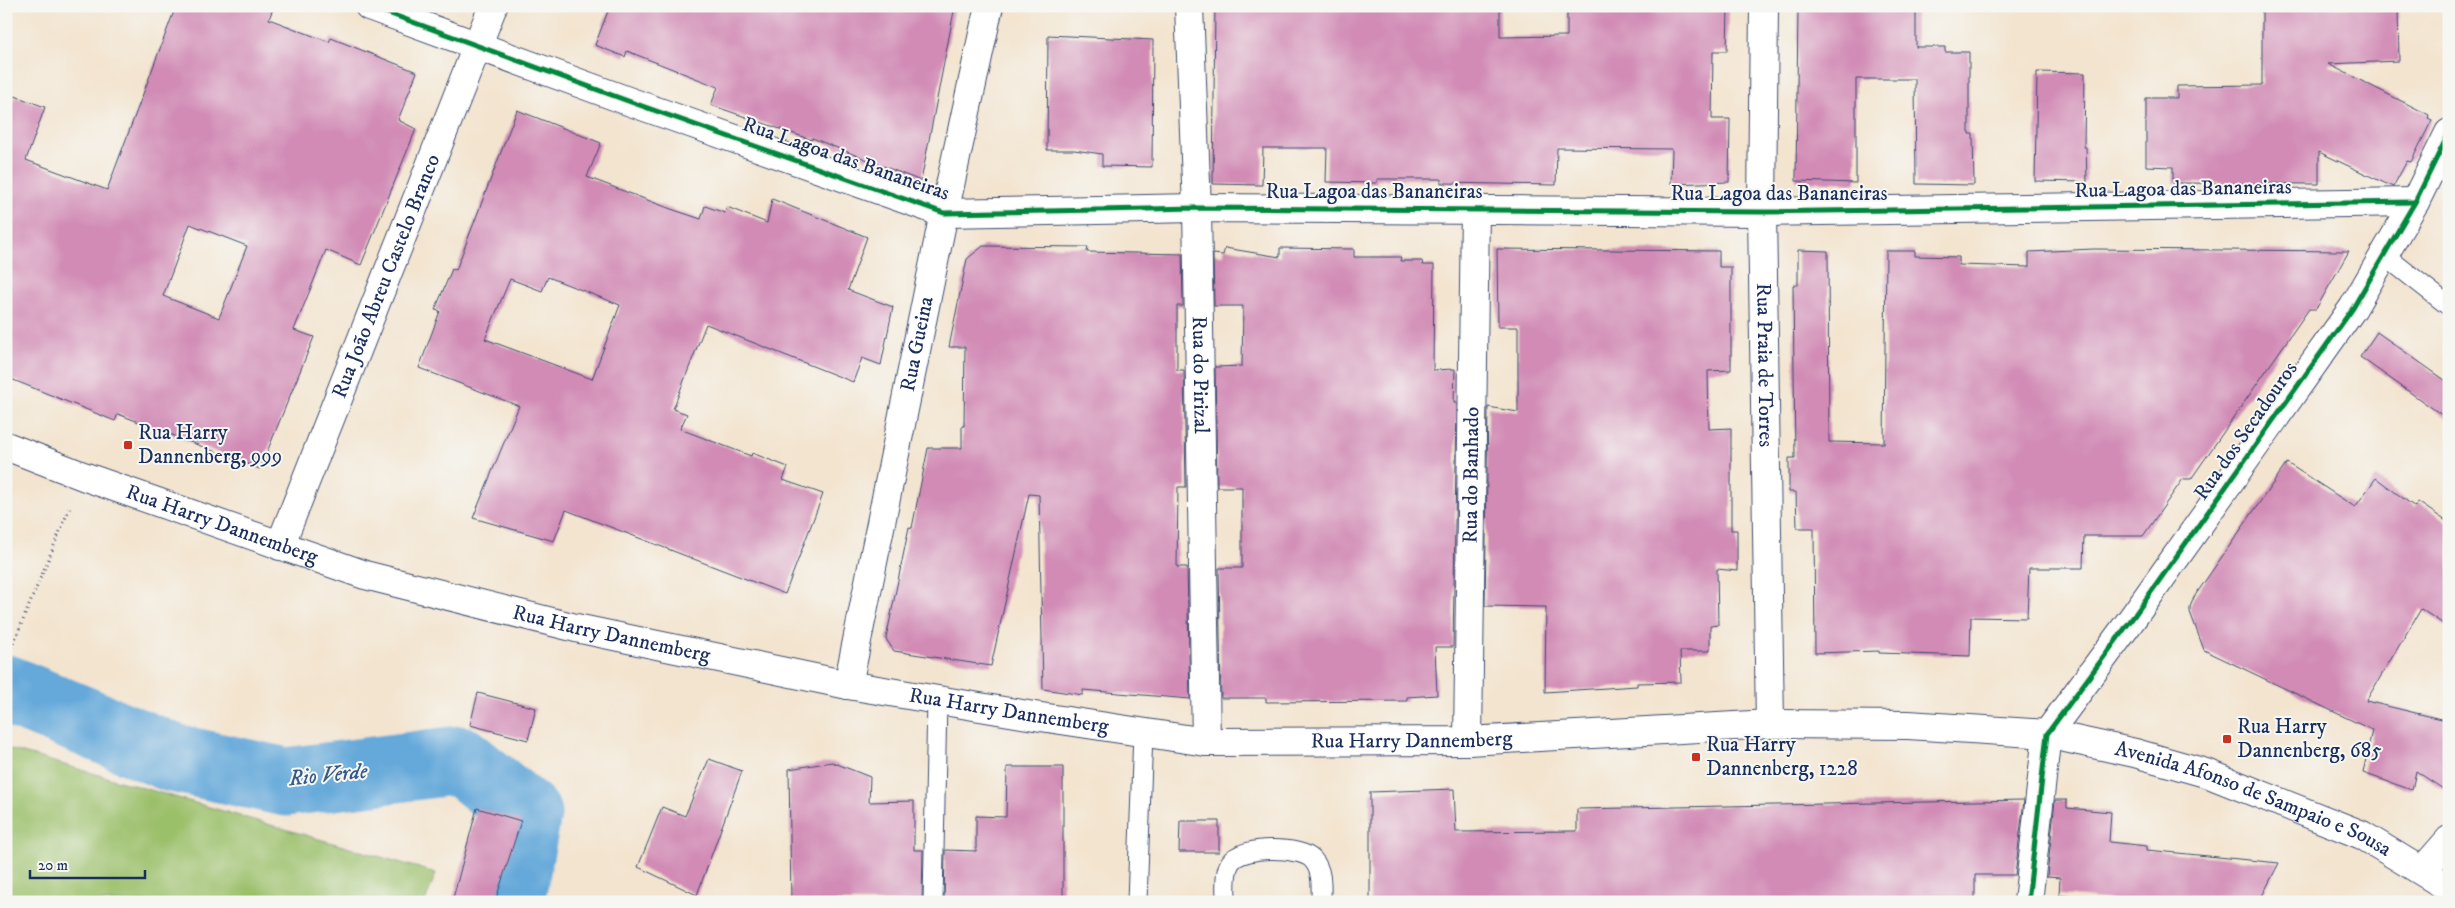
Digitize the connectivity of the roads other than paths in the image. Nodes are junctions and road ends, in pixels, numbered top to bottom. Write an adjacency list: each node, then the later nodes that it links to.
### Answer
1 (369, 6): 6 (street, Rua Lagoa das Bananeiras)
2 (493, 6): 6 (street, Rua João Abreu Castelo Branco)
3 (989, 6): 12 (street, Rua Gueina)
4 (1189, 6): 9 (street, Rua do Pirizal)
5 (1764, 6): 11 (street, Rua Praia de Torres)
6 (477, 46): 12 (street, Rua Lagoa das Bananeiras); 16 (street, Rua João Abreu Castelo Branco)
7 (2449, 133): 8 (street, Rua dos Secadouros)
8 (2415, 202): 11 (street, Rua Lagoa das Bananeiras); 13 (street, Rua dos Secadouros)
9 (1197, 208): 10 (street, Rua Lagoa das Bananeiras); 12 (street, Rua Lagoa das Bananeiras); 23 (street, Rua do Pirizal)
10 (1476, 209): 11 (street, Rua Lagoa das Bananeiras); 22 (street, Rua do Banhado)
11 (1762, 212): 19 (street, Rua Praia de Torres)
12 (944, 213): 17 (street, Rua Gueina)
13 (2384, 255): 14 (lane); 21 (street, Rua dos Secadouros)
14 (2449, 306)
15 (6, 446): 16 (street, Rua Harry Dannemberg)
16 (280, 546): 17 (street, Rua Harry Dannemberg)
17 (848, 684): 18 (street, Rua Harry Dannemberg)
18 (937, 700): 20 (street, Rua Harry Dannemberg); 27 (lane)
19 (1770, 724): 21 (street, Rua Harry Dannemberg); 22 (street, Rua Harry Dannemberg)
20 (1143, 732): 23 (street, Rua Harry Dannemberg); 28 (lane)
21 (2047, 734): 25 (street, Avenida Afonso de Sampaio e Sousa); 31 (street)
22 (1468, 741): 23 (street, Rua Harry Dannemberg)
23 (1206, 742)
24 (2449, 840): 25 (street)
25 (2422, 871): 26 (street, Avenida Afonso de Sampaio e Sousa)
26 (2449, 888)
27 (932, 902)
28 (1137, 902)
29 (1226, 902): 30 (lane)
30 (1321, 902)
31 (2028, 902)

